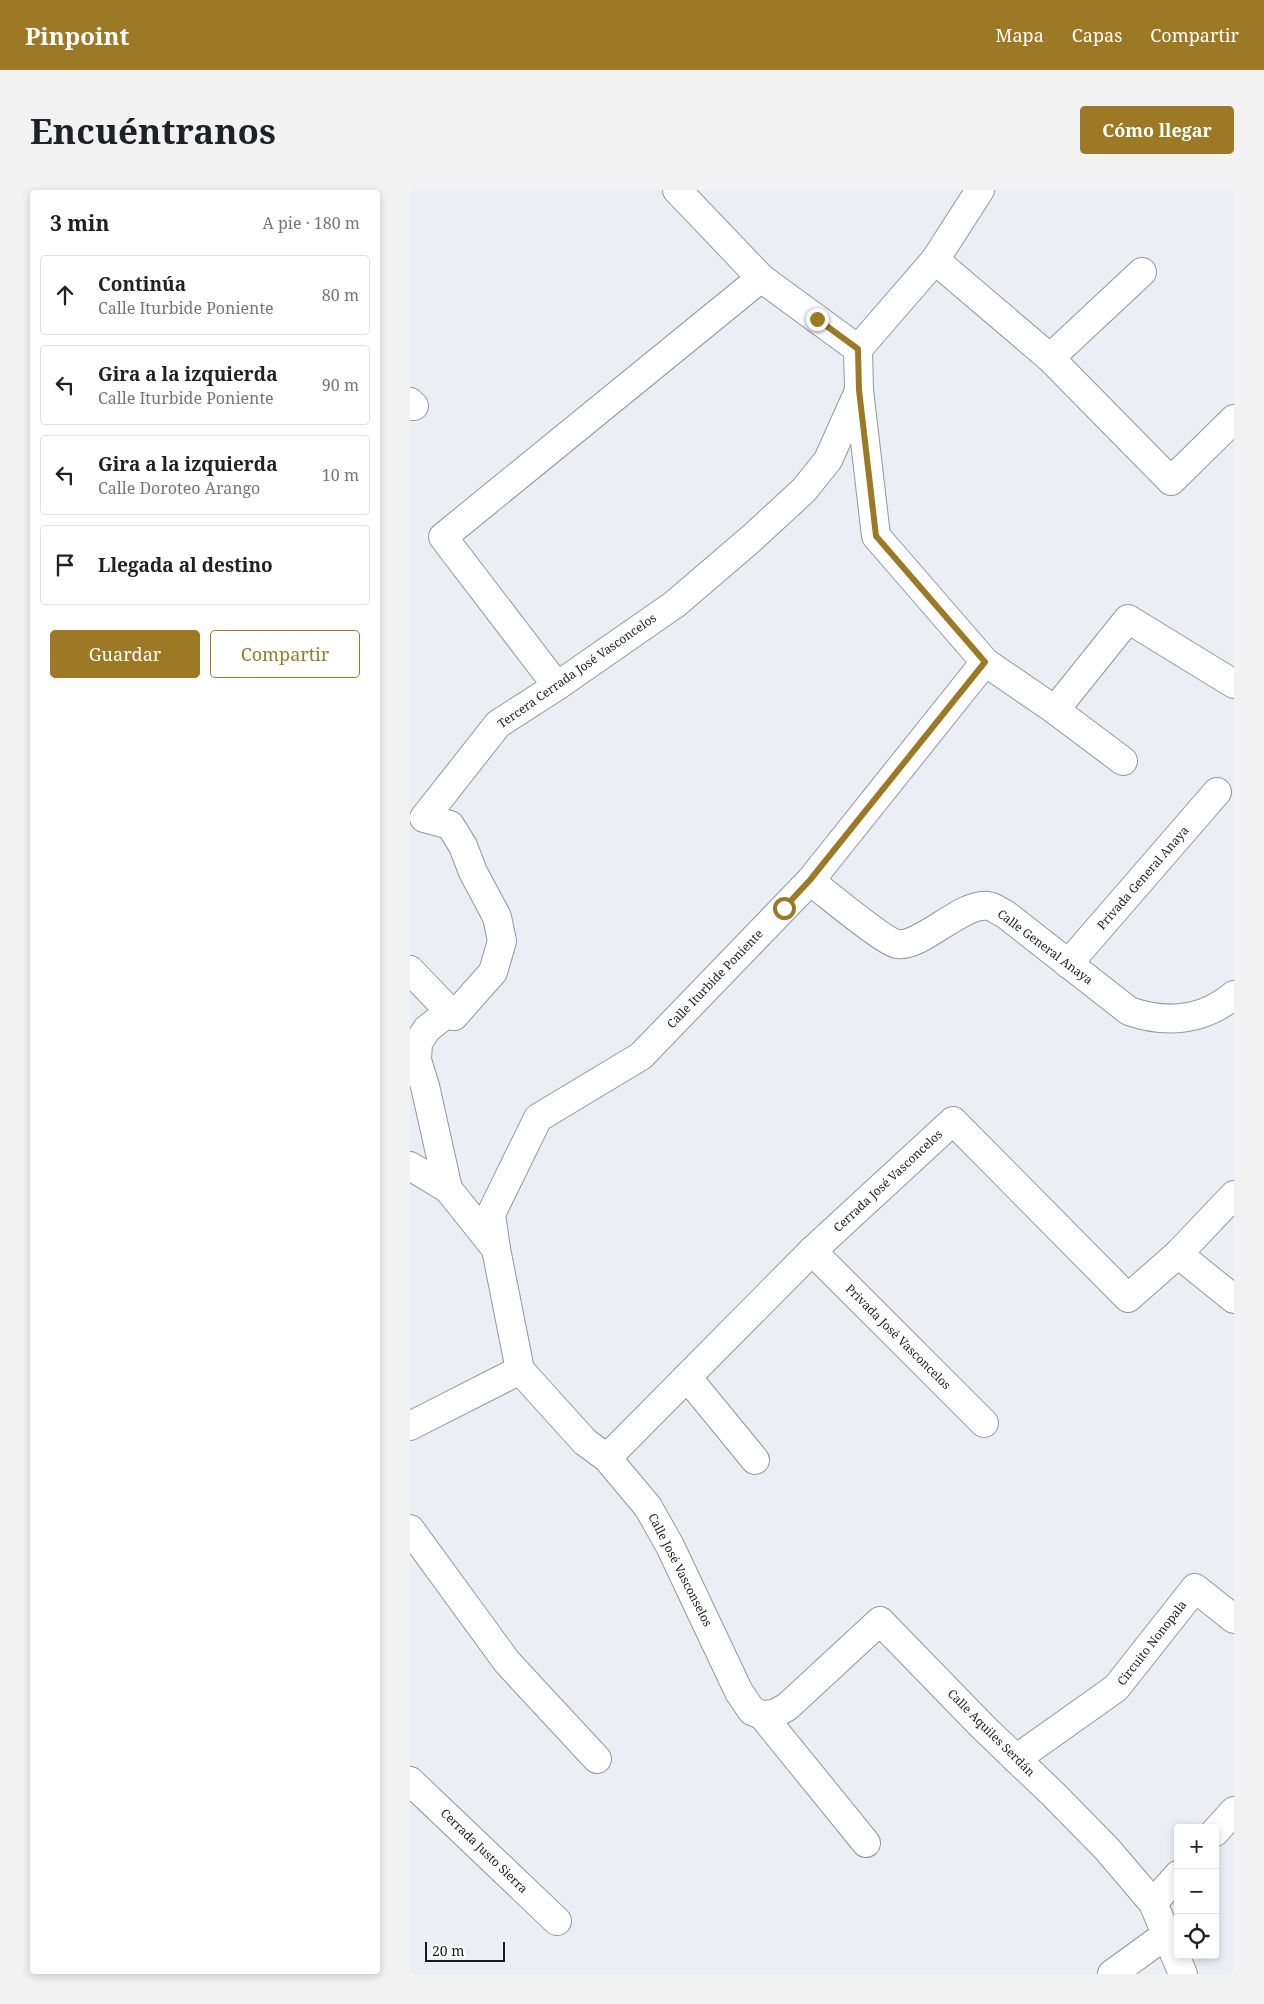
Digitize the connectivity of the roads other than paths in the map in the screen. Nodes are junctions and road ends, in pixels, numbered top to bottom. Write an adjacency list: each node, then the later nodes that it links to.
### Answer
1 (677, 190): 5 (street)
2 (980, 190): 3 (street)
3 (935, 260): 6 (street); 7 (street)
4 (1142, 272): 7 (street)
5 (761, 278): 6 (street); 12 (street)
6 (858, 349): 8 (street)
7 (1050, 358): 9 (street)
8 (859, 390): 10 (street); 12 (street, Tercera Cerrada José Vasconcelos)
9 (1234, 419)
10 (985, 662): 13 (street); 17 (street, Calle Iturbide Poniente)
11 (1234, 684): 13 (street)
12 (558, 686): 16 (street, Tercera Cerrada José Vasconcelos)
13 (1055, 710): 14 (street)
14 (1123, 761)
15 (1217, 792): 18 (street, Privada General Anaya)
16 (417, 812): 21 (street, Tercera Cerrada José Vasconcelos)
17 (810, 880): 18 (street, Calle General Anaya); 25 (street, Calle Iturbide Poniente)
18 (1068, 964): 20 (street, Calle General Anaya)
19 (410, 970): 21 (street)
20 (1234, 995)
21 (454, 1016): 23 (street, Tercera Cerrada José Vasconcelos)
22 (410, 1166): 23 (street)
23 (448, 1189): 25 (street, Tercera Cerrada José Vasconcelos)
24 (1234, 1195): 27 (street, Cerrada José Vasconcelos)
25 (496, 1249): 29 (street, Calle Iturbide Poniente)
26 (812, 1251): 27 (street, Cerrada José Vasconcelos); 30 (street, Cerrada José Vasconcelos); 31 (street, Privada José Vasconcelos)
27 (1178, 1254): 28 (street)
28 (1234, 1299)
29 (520, 1370): 32 (street); 33 (street, Calle José Vasconselos)
30 (687, 1377): 33 (street, Cerrada José Vasconcelos); 34 (street)
31 (984, 1423)
32 (410, 1426)
33 (607, 1458): 37 (street, Calle José Vasconselos)
34 (756, 1460)
35 (410, 1529): 38 (street)
36 (1234, 1619): 39 (street, Circuito Nonopala)
37 (762, 1716): 39 (street, Calle Aquiles Serdán); 43 (street, Calle José Vasconselos)
38 (596, 1759)
39 (1016, 1759): 45 (street, Calle Aquiles Serdán)
40 (410, 1781): 46 (street, Cerrada Justo Sierra)
41 (1234, 1811): 42 (street)
42 (1219, 1828)
43 (866, 1843)
44 (1174, 1879): 45 (street)
45 (1153, 1903): 47 (street, Calle Aquiles Serdán)
46 (557, 1921)
47 (1167, 1934): 48 (street); 49 (street, Calle Aquiles Serdán)
48 (1112, 1974)
49 (1183, 1974)

